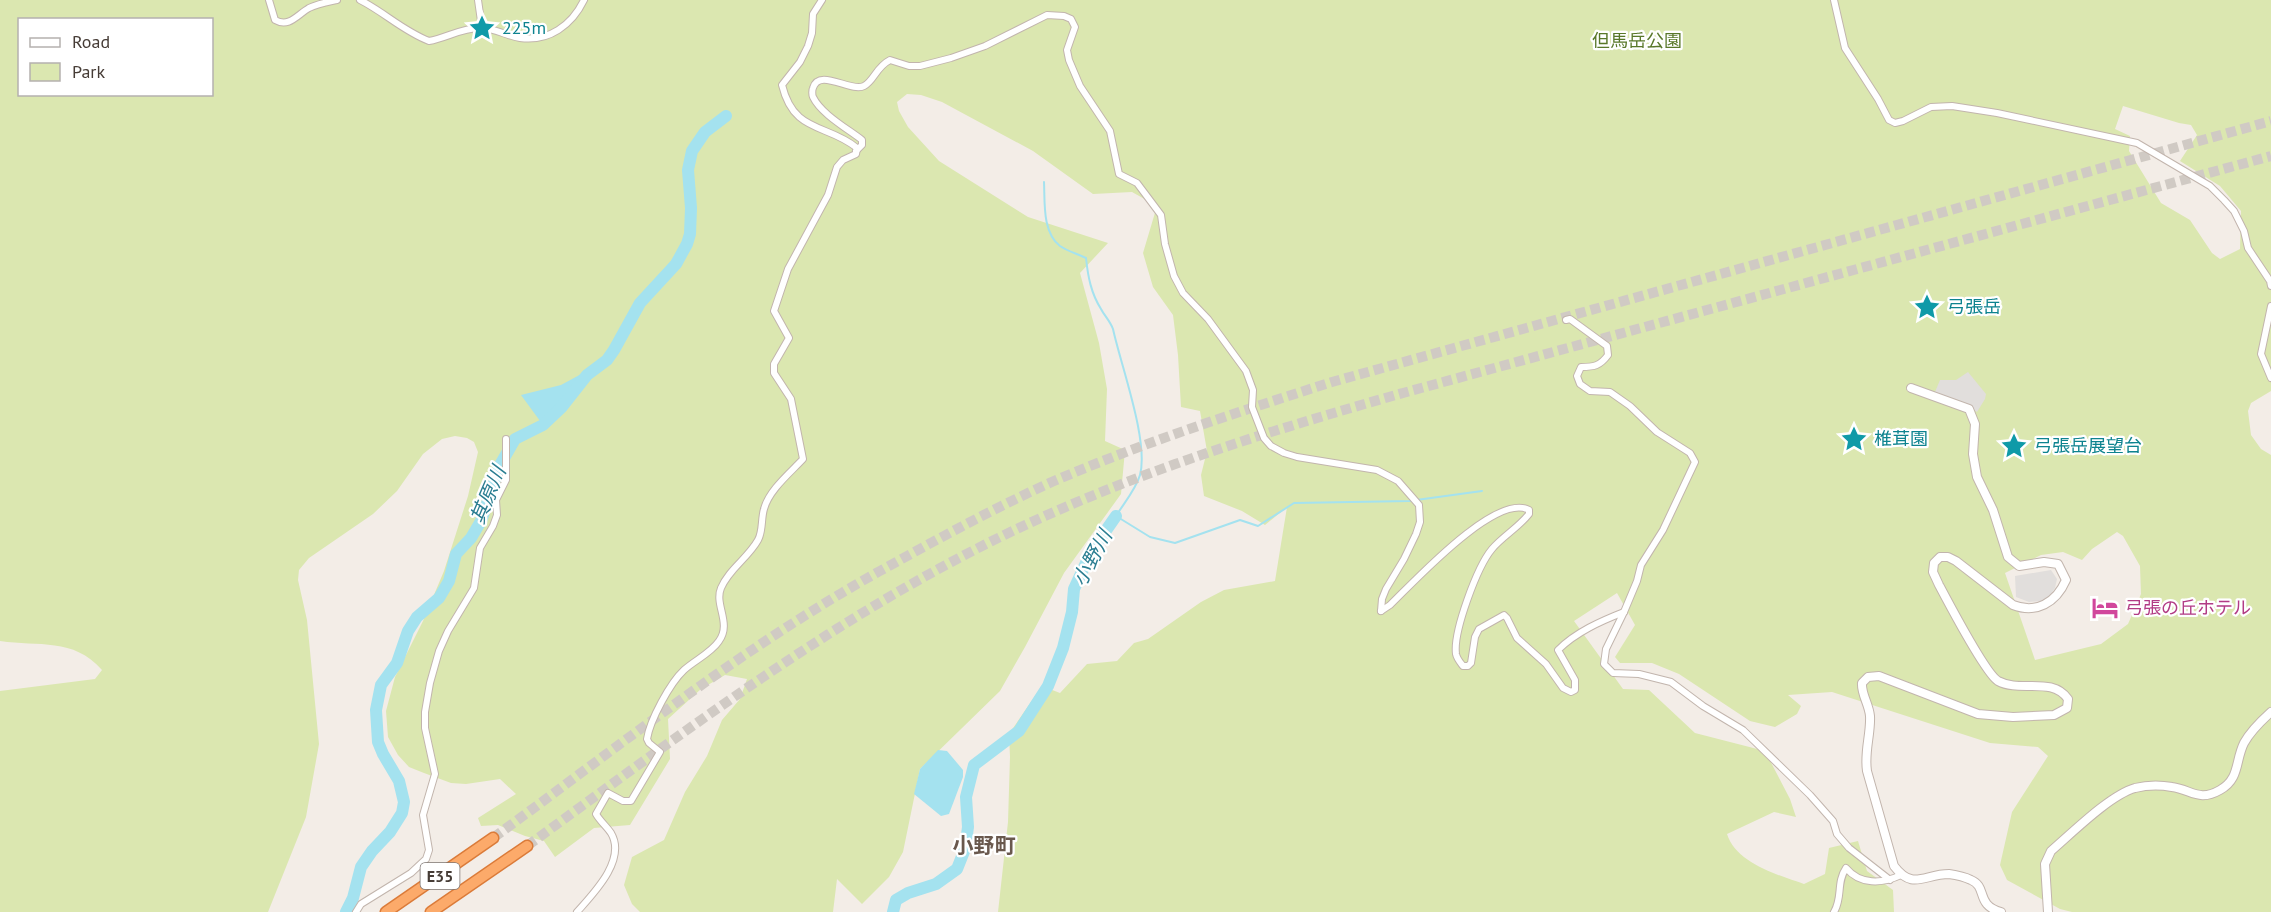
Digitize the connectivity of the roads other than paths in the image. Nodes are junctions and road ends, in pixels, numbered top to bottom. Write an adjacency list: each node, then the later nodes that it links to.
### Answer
1 (269, 0): 2 (street)
2 (337, 0)
3 (360, 0): 8 (street)
4 (478, 0): 8 (street)
5 (584, 0): 8 (street)
6 (822, 0): 9 (street)
7 (1834, 0): 10 (street)
8 (482, 27)
9 (856, 151): 16 (street); 25 (street)
10 (2271, 286)
11 (2271, 306): 13 (street)
12 (1566, 320): 16 (street)
13 (2271, 378)
14 (1911, 388): 20 (street)
15 (506, 439): 22 (street)
16 (1624, 612): 21 (street)
17 (2271, 712): 28 (street)
18 (493, 838): 23 (highway, E35)
19 (527, 846): 24 (highway, E35)
20 (1901, 875): 21 (street); 27 (street)
21 (1890, 880): 26 (street)
22 (356, 912)
23 (386, 912)
24 (430, 912)
25 (577, 912)
26 (1834, 912)
27 (2001, 912)
28 (2048, 912)

